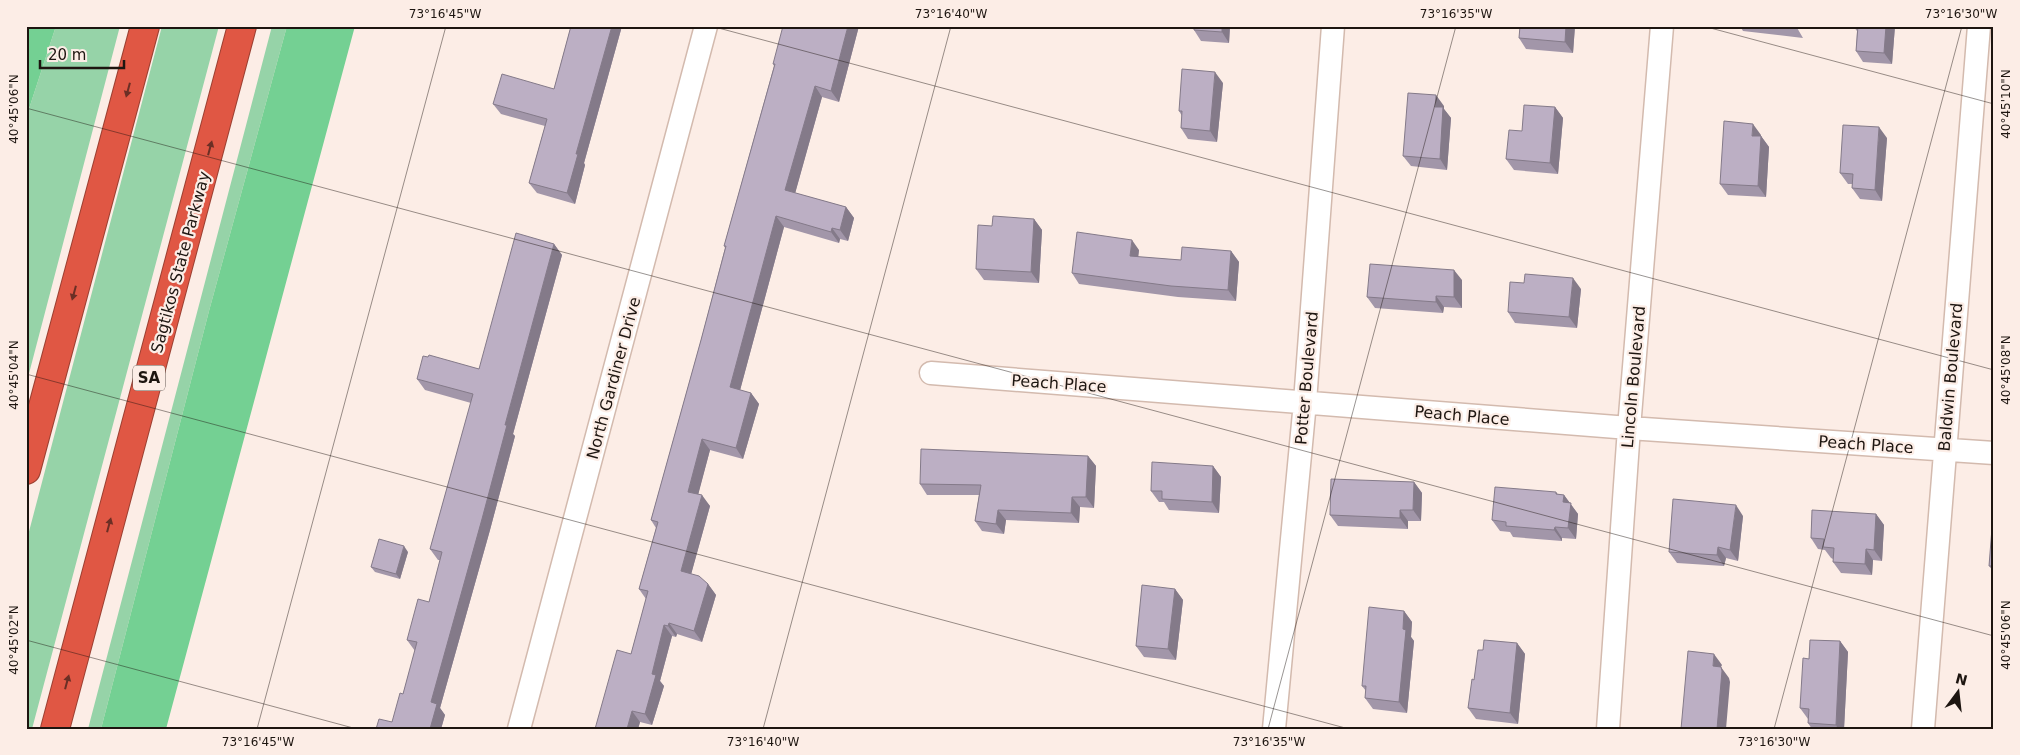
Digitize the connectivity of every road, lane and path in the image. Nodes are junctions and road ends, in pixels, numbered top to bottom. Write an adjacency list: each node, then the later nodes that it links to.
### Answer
1 (145, 26): 12 (highway, one-way to 12)
2 (242, 26): 13 (highway, Sagtikos State Parkway / SA, one-way to 2)
3 (706, 26): 14 (street, North Gardiner Drive)
4 (1333, 26): 8 (street, Potter Boulevard)
5 (1662, 26): 9 (street, Lincoln Boulevard)
6 (1979, 26): 10 (street, Baldwin Boulevard)
7 (931, 373): 8 (street, Peach Place)
8 (1305, 402): 9 (street, Peach Place); 15 (street, Potter Boulevard)
9 (1628, 428): 10 (street, Peach Place); 16 (street, Lincoln Boulevard)
10 (1944, 450): 11 (street, Peach Place); 17 (street, Baldwin Boulevard)
11 (1994, 453)
12 (26, 470)
13 (55, 729)
14 (519, 729)
15 (1274, 729)
16 (1608, 729)
17 (1923, 729)

